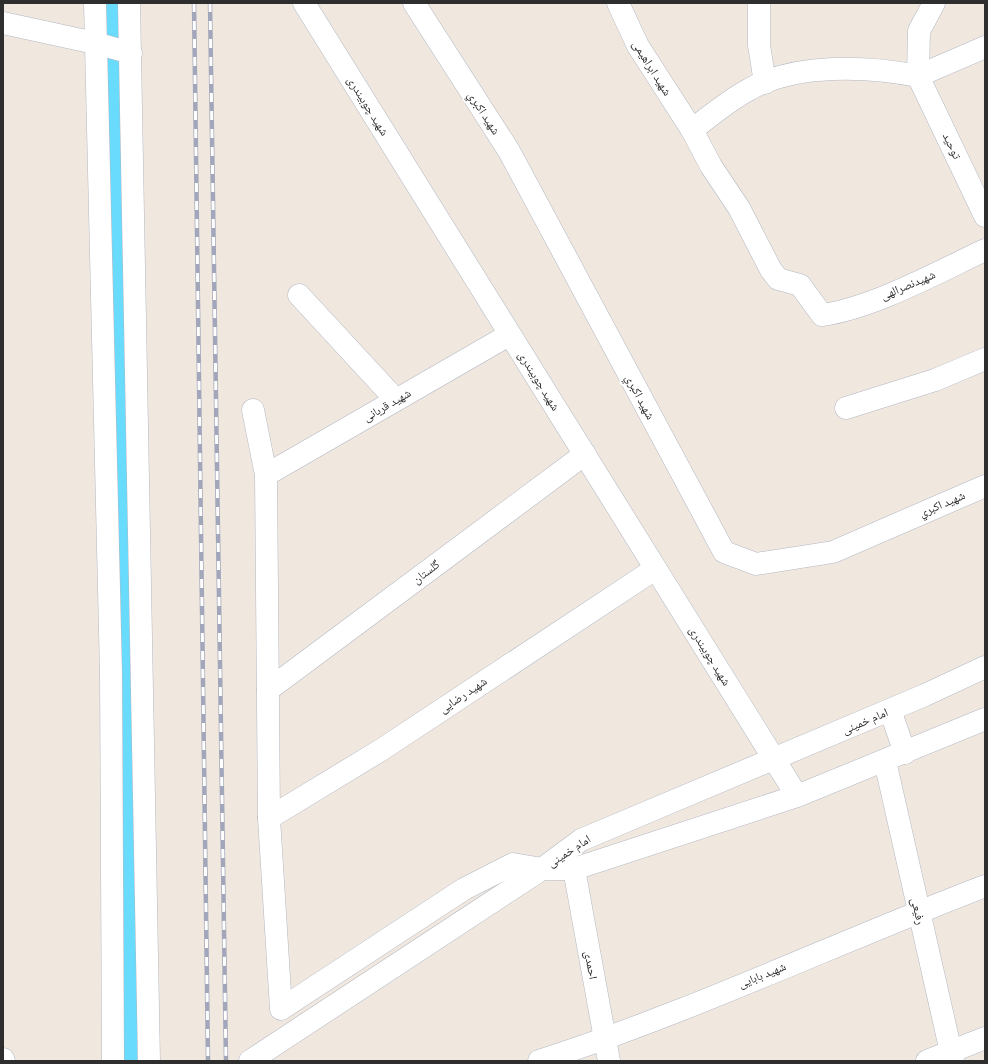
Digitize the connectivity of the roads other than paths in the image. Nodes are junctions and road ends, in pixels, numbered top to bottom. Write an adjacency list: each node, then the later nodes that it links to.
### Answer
1 (95, 3): 9 (street)
2 (129, 3): 11 (street)
3 (304, 3): 20 (street, شهید چوبیندری)
4 (414, 3): 27 (street, شهيد اکبري)
5 (618, 3): 14 (street, شهید ابراهیمی)
6 (759, 3): 13 (street)
7 (934, 3): 12 (street)
8 (3, 23): 9 (street)
9 (95, 43): 11 (street); 45 (street)
10 (985, 48): 12 (street)
11 (130, 53): 46 (street)
12 (918, 76): 13 (street); 15 (street, توحید)
13 (765, 83): 14 (street)
14 (692, 130): 19 (street, شهید ابراهیمی)
15 (980, 194): 16 (street, توحید)
16 (985, 216)
17 (985, 250): 19 (street, شهیدنصرالهی)
18 (299, 295): 22 (street)
19 (829, 314)
20 (509, 335): 22 (street, شهید قربانی); 25 (street, شهید چوبیندری)
21 (985, 359): 23 (street)
22 (396, 400): 26 (street, شهید قربانی)
23 (846, 408)
24 (253, 410): 26 (street)
25 (585, 454): 28 (street, شهید چوبیندری); 30 (street, گلستان)
26 (266, 475): 30 (street)
27 (985, 486)
28 (655, 568): 34 (street, شهید چوبیندری); 37 (street, شهید رضایی)
29 (985, 667): 31 (street, امام خمینی)
30 (268, 690): 37 (street)
31 (890, 710): 33 (street); 34 (street, امام خمینی)
32 (985, 719): 33 (street, امام خمینی)
33 (905, 753): 35 (street, امام خمینی)
34 (774, 759): 36 (street, شهید چوبیندری); 38 (street, امام خمینی)
35 (885, 761): 36 (street, امام خمینی); 41 (street, رفیعی)
36 (798, 796): 39 (street, امام خمینی)
37 (269, 818): 38 (street)
38 (542, 869): 39 (street, امام خمینی); 47 (street)
39 (574, 870): 43 (street, احمدی)
40 (985, 886): 41 (street, شهید بابایی)
41 (918, 912): 43 (street, شهید بابایی); 44 (street, رفیعی)
42 (985, 1038): 44 (street)
43 (604, 1040): 48 (street, شهید بابایی); 49 (street, احمدی)
44 (952, 1056): 50 (street)
45 (113, 1061)
46 (149, 1061)
47 (250, 1061)
48 (539, 1061)
49 (609, 1061)
50 (927, 1061)

